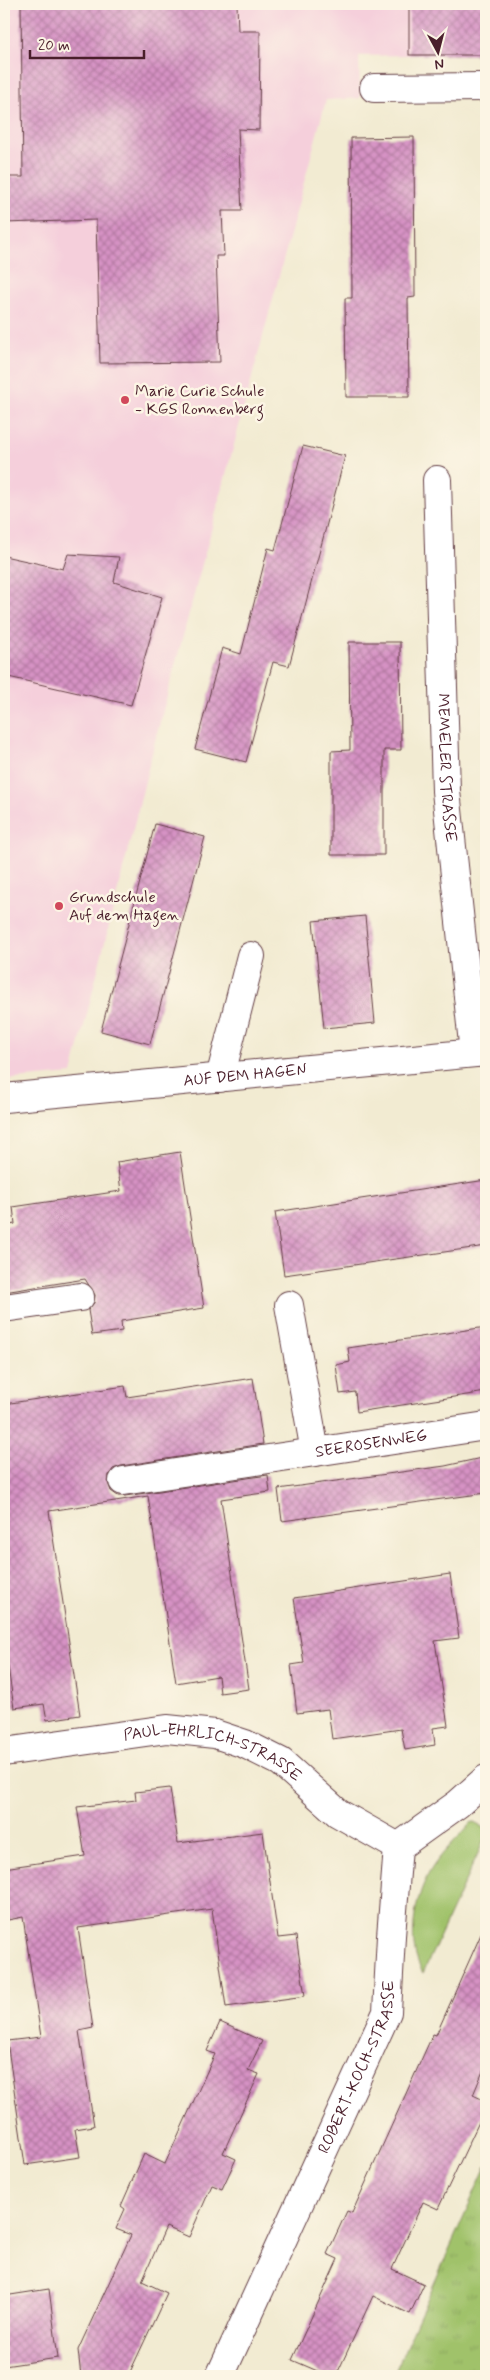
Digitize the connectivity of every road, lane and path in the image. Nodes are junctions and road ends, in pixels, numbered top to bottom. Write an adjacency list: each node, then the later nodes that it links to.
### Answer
1 (486, 87): 2 (street)
2 (374, 88)
3 (437, 480): 5 (street, MEMELER STRASSE)
4 (251, 956): 6 (street)
5 (480, 1053): 6 (street, AUF DEM HAGEN)
6 (220, 1078): 7 (street, AUF DEM HAGEN)
7 (4, 1098)
8 (80, 1297): 10 (street)
9 (289, 1305): 12 (street, SEEROSENWEG)
10 (4, 1308)
11 (486, 1426): 12 (street, SEEROSENWEG)
12 (315, 1452): 13 (street)
13 (123, 1481)
14 (4, 1752): 16 (street, PAUL-EHRLICH-STRASSE)
15 (486, 1779): 16 (street)
16 (398, 1847): 17 (street, ROBERT-KOCH-STRASSE)
17 (214, 2375)

